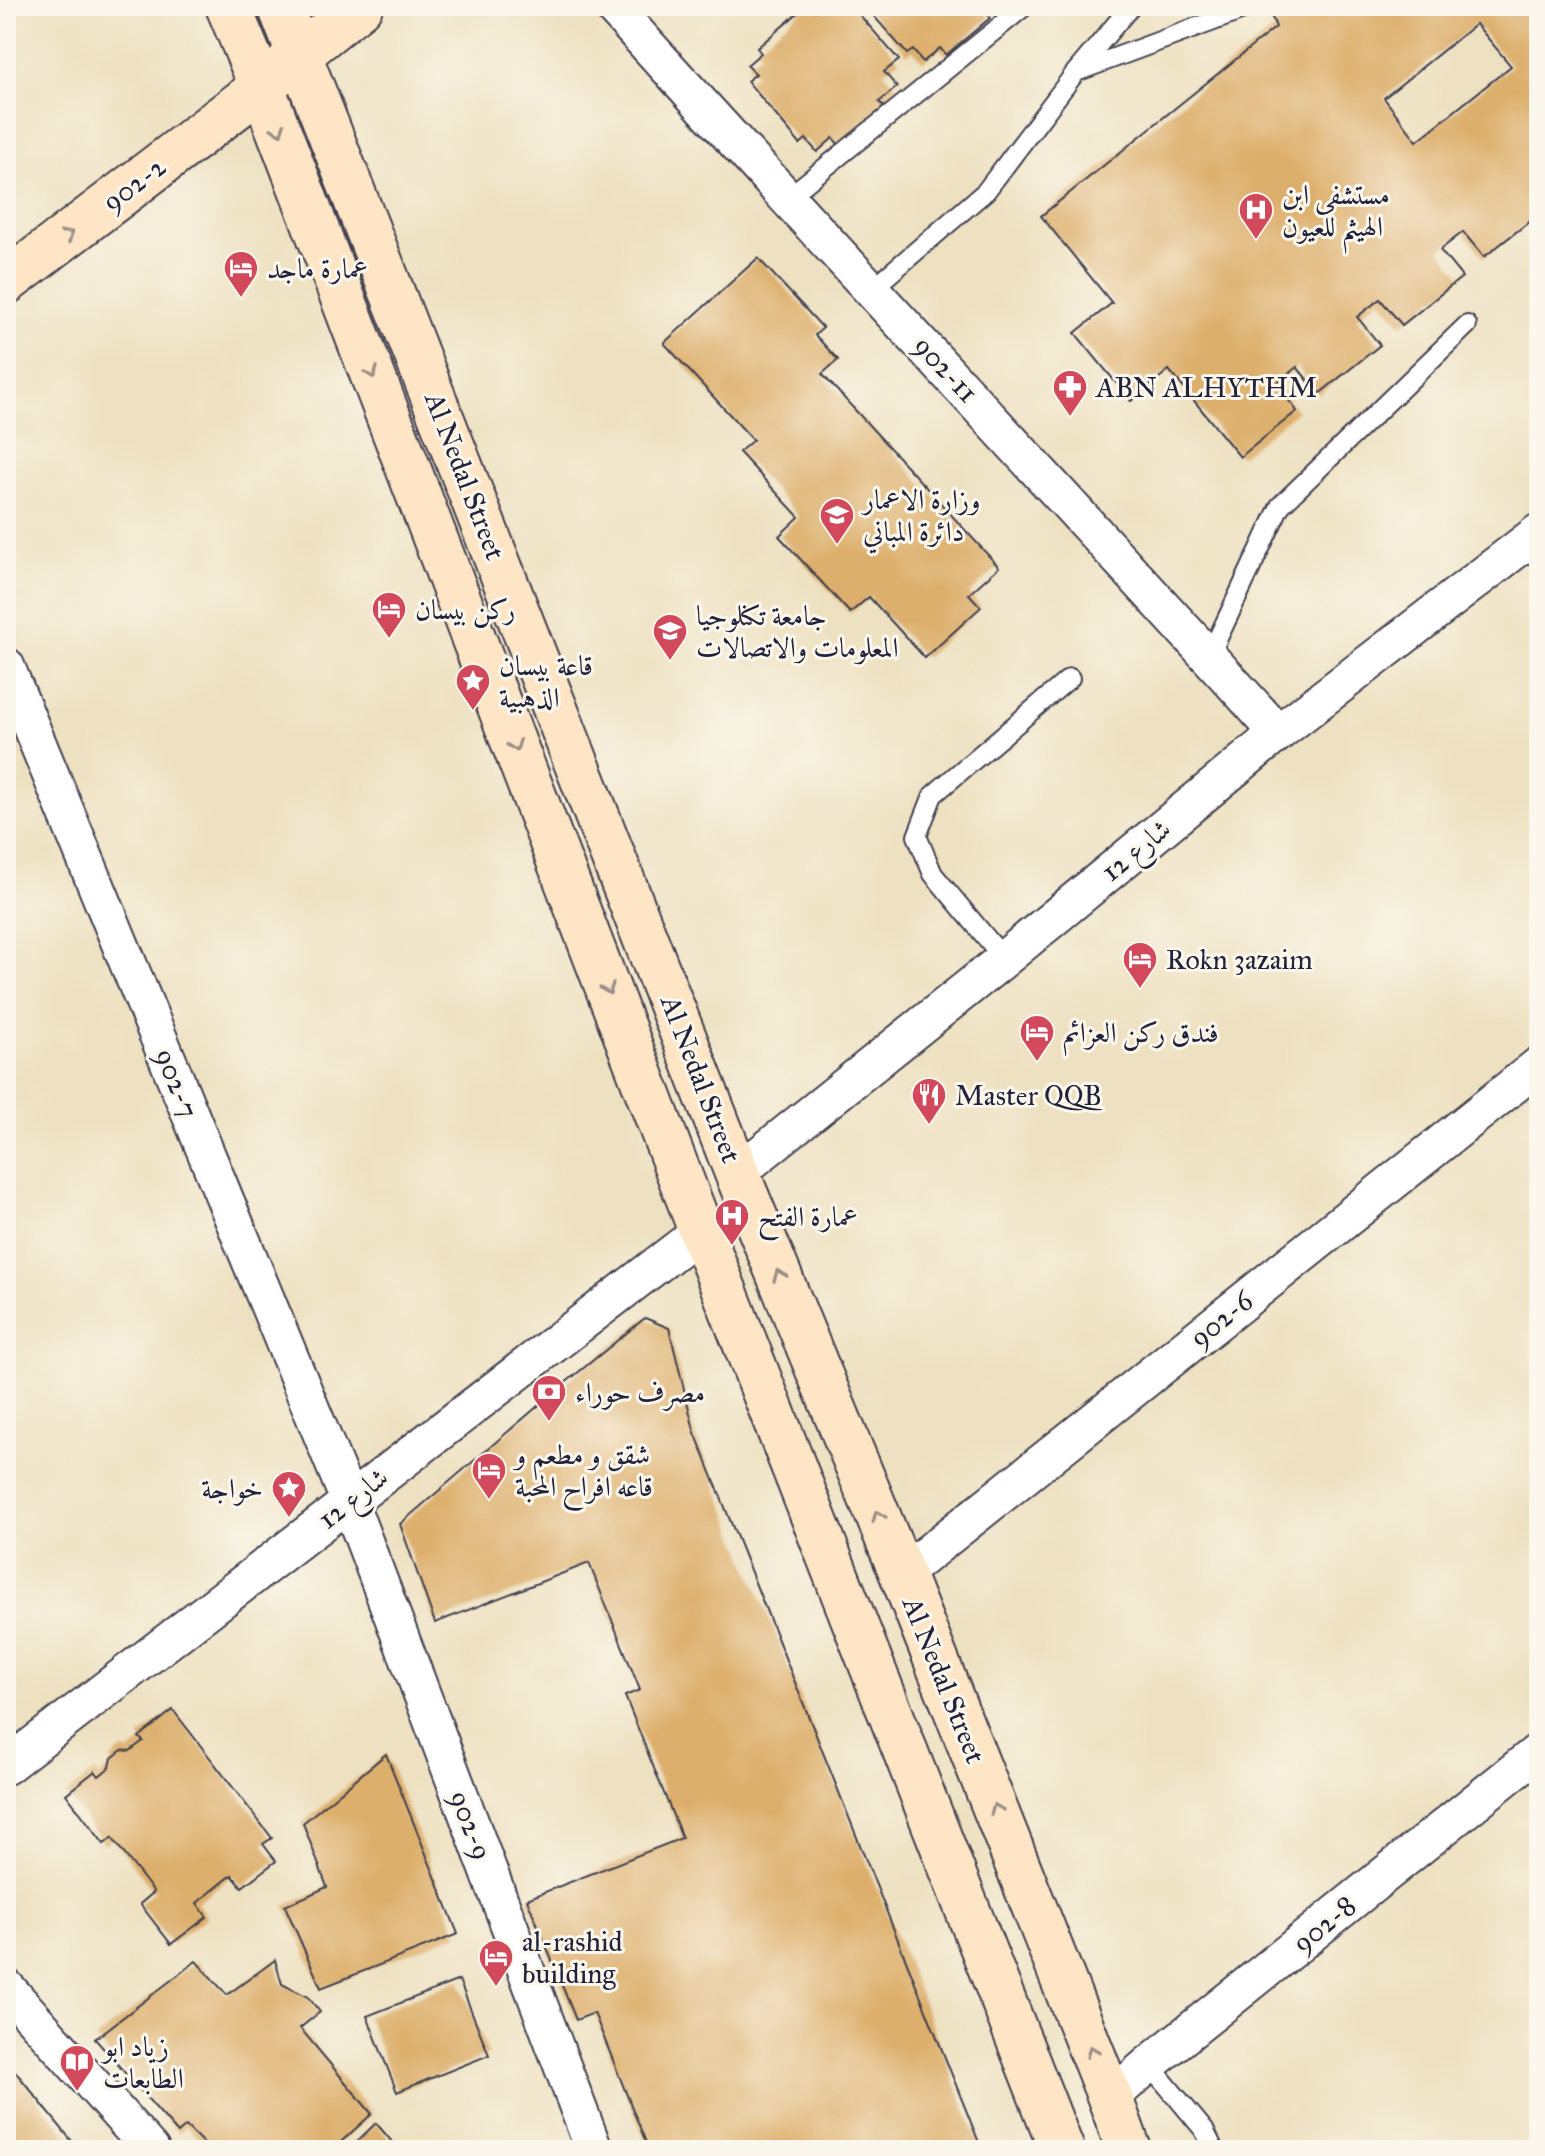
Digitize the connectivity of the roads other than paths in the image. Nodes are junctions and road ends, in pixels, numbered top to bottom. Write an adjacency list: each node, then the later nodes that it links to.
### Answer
1 (228, 6): 10 (main road, Al Nedal Street)
2 (280, 6): 8 (main road, Al Nedal Street)
3 (360, 6): 8 (main road, 902-2)
4 (612, 6): 11 (street, 902-11)
5 (1025, 6): 11 (lane)
6 (1131, 6): 9 (lane)
7 (1254, 6): 9 (lane)
8 (300, 54): 10 (main road, 902-2); 22 (main road, Al Nedal Street)
9 (1075, 73): 13 (lane)
10 (262, 87): 12 (main road, 902-2, one-way to 10); 23 (main road, Al Nedal Street, one-way to 23)
11 (786, 199): 13 (street, 902-11)
12 (6, 282)
13 (872, 289): 16 (street, 902-11)
14 (1467, 325): 16 (lane)
15 (1539, 532): 19 (street, شارع 12)
16 (1209, 657): 19 (street, 902-11)
17 (6, 666): 24 (street, 902-7)
18 (1070, 678): 20 (lane)
19 (1278, 733): 20 (street, شارع 12)
20 (1004, 959): 22 (street, شارع 12)
21 (1539, 1065): 25 (street, 902-6)
22 (737, 1173): 25 (main road, Al Nedal Street, one-way to 22)
23 (701, 1231): 24 (street, شارع 12); 33 (main road, Al Nedal Street)
24 (349, 1501): 27 (street, شارع 12); 32 (street, 902-9)
25 (902, 1574): 30 (main road, Al Nedal Street, one-way to 25)
26 (1539, 1751): 29 (street, 902-8)
27 (6, 1766)
28 (6, 1987): 31 (street)
29 (1149, 2064): 30 (street, 902-8); 35 (lane)
30 (1110, 2098): 34 (main road, Al Nedal Street)
31 (151, 2150)
32 (594, 2150)
33 (1062, 2150)
34 (1129, 2150)
35 (1214, 2150)

